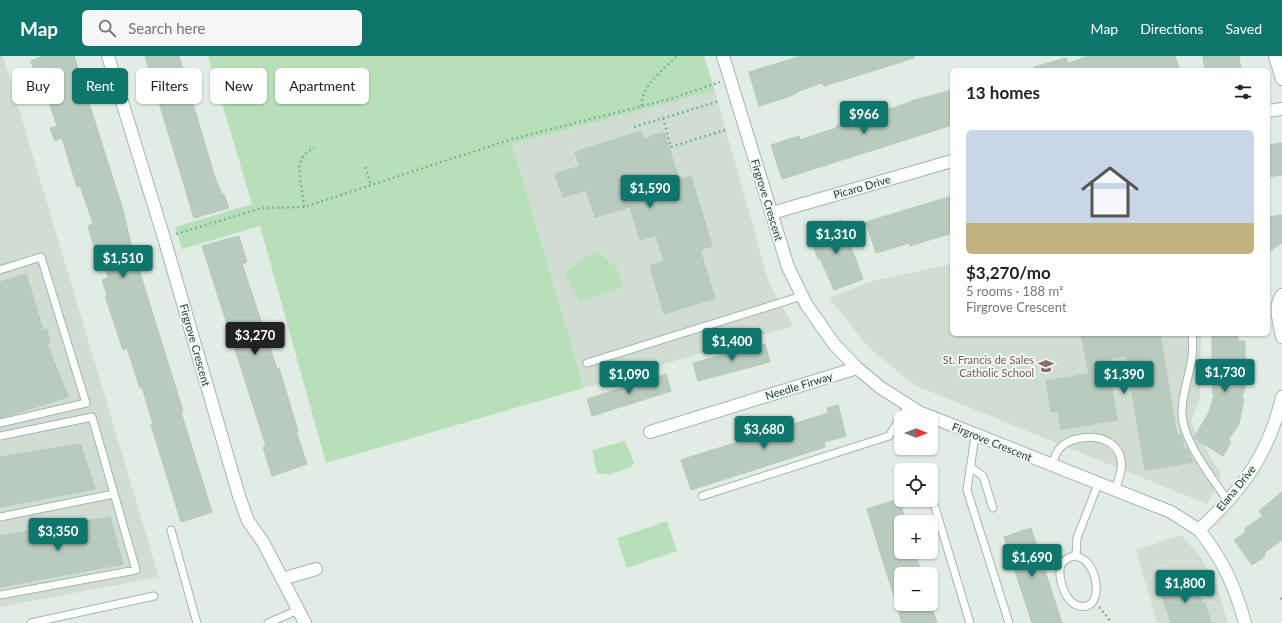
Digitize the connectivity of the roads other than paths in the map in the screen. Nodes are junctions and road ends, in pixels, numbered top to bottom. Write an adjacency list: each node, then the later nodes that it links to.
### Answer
1 (108, 56): 36 (street, Firgrove Crescent)
2 (723, 56): 8 (street, Firgrove Crescent)
3 (1275, 56): 4 (street)
4 (1282, 79)
5 (1282, 108): 6 (street)
6 (1270, 111)
7 (950, 161): 8 (street, Picaro Drive)
8 (772, 213): 11 (street, Firgrove Crescent)
9 (0, 270): 18 (lane)
10 (1282, 295): 13 (street)
11 (802, 296): 14 (lane); 15 (street, Firgrove Crescent)
12 (1192, 336): 28 (lane)
13 (1282, 337)
14 (587, 363)
15 (857, 368): 17 (street, Firgrove Crescent); 19 (street, Needle Firway)
16 (1282, 397): 28 (street, Elana Drive)
17 (908, 406): 21 (street, Firgrove Crescent); 27 (lane)
18 (0, 423)
19 (650, 432)
20 (0, 436): 26 (lane)
21 (975, 436): 22 (street, Firgrove Crescent); 23 (lane)
22 (1051, 466): 24 (street, Firgrove Crescent); 25 (lane)
23 (970, 467): 30 (lane); 45 (lane)
24 (1098, 484): 25 (street, Firgrove Crescent); 34 (lane)
25 (1115, 490): 33 (street, Firgrove Crescent)
26 (114, 494): 31 (lane); 37 (lane)
27 (702, 496)
28 (1227, 500): 33 (street, Elana Drive)
29 (935, 507): 44 (lane)
30 (994, 508)
31 (0, 517)
32 (171, 530): 41 (lane)
33 (1199, 530): 46 (street, Firgrove Crescent)
34 (1076, 556): 34 (lane)
35 (316, 569): 36 (street)
36 (282, 579): 39 (street, Firgrove Crescent)
37 (0, 595)
38 (154, 596): 40 (lane)
39 (298, 610): 42 (lane); 43 (street, Firgrove Crescent)
40 (31, 623)
41 (197, 623)
42 (268, 623)
43 (305, 623)
44 (970, 623)
45 (1009, 623)
46 (1245, 623)

